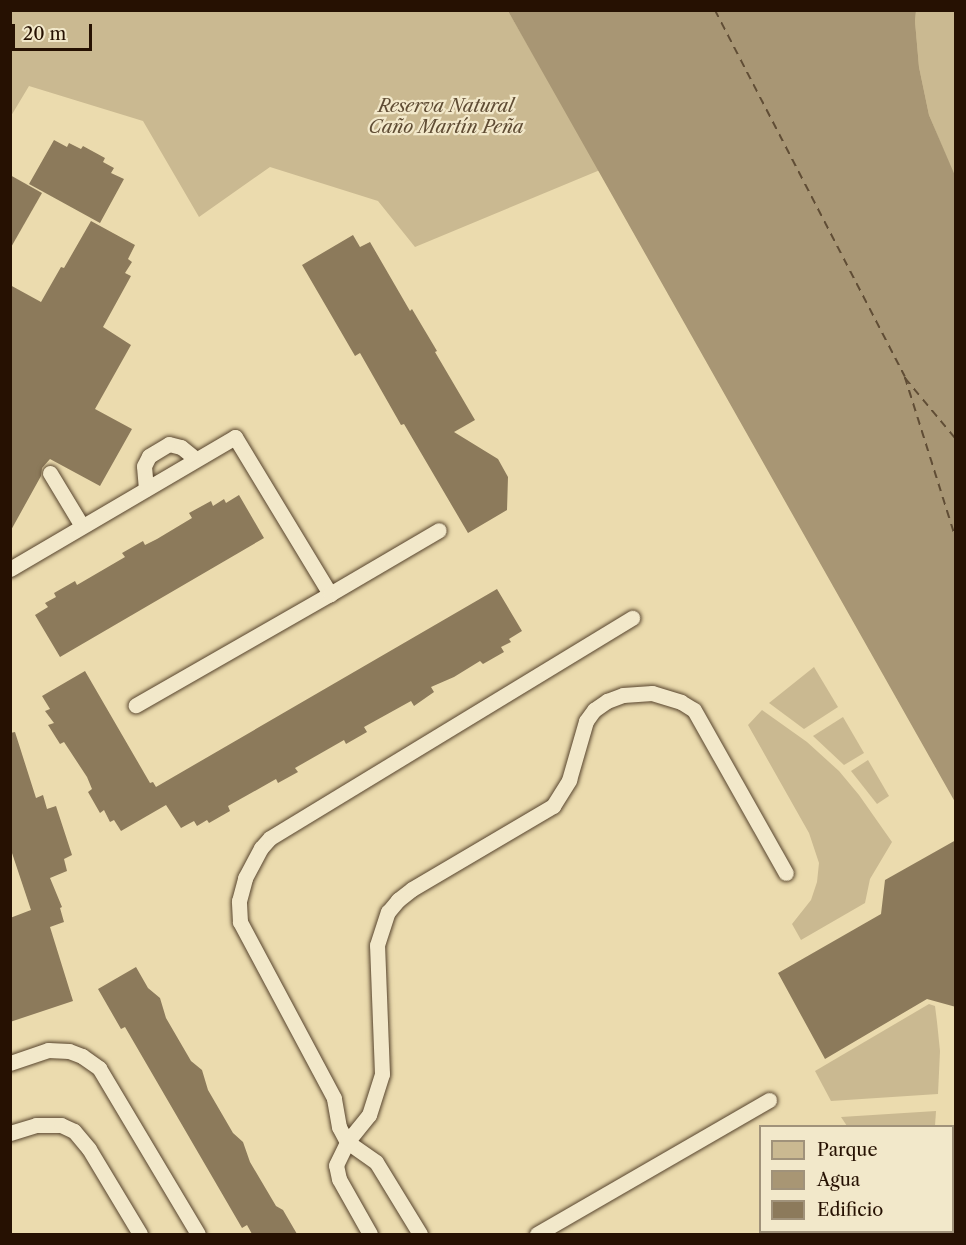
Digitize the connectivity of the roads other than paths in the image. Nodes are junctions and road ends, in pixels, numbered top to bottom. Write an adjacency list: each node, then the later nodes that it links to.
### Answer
1 (196, 459): 3 (lane); 3 (lane); 7 (lane)
2 (50, 473): 4 (lane)
3 (146, 489): 4 (lane)
4 (82, 526): 6 (lane)
5 (439, 530): 7 (lane)
6 (10, 569)
7 (330, 594): 9 (lane)
8 (632, 618): 14 (lane)
9 (136, 705)
10 (786, 873): 14 (lane)
11 (10, 1063): 16 (lane)
12 (769, 1100): 19 (lane)
13 (10, 1133): 15 (lane)
14 (347, 1142): 17 (lane); 18 (lane)
15 (140, 1234)
16 (198, 1234)
17 (370, 1234)
18 (420, 1234)
19 (537, 1234)

